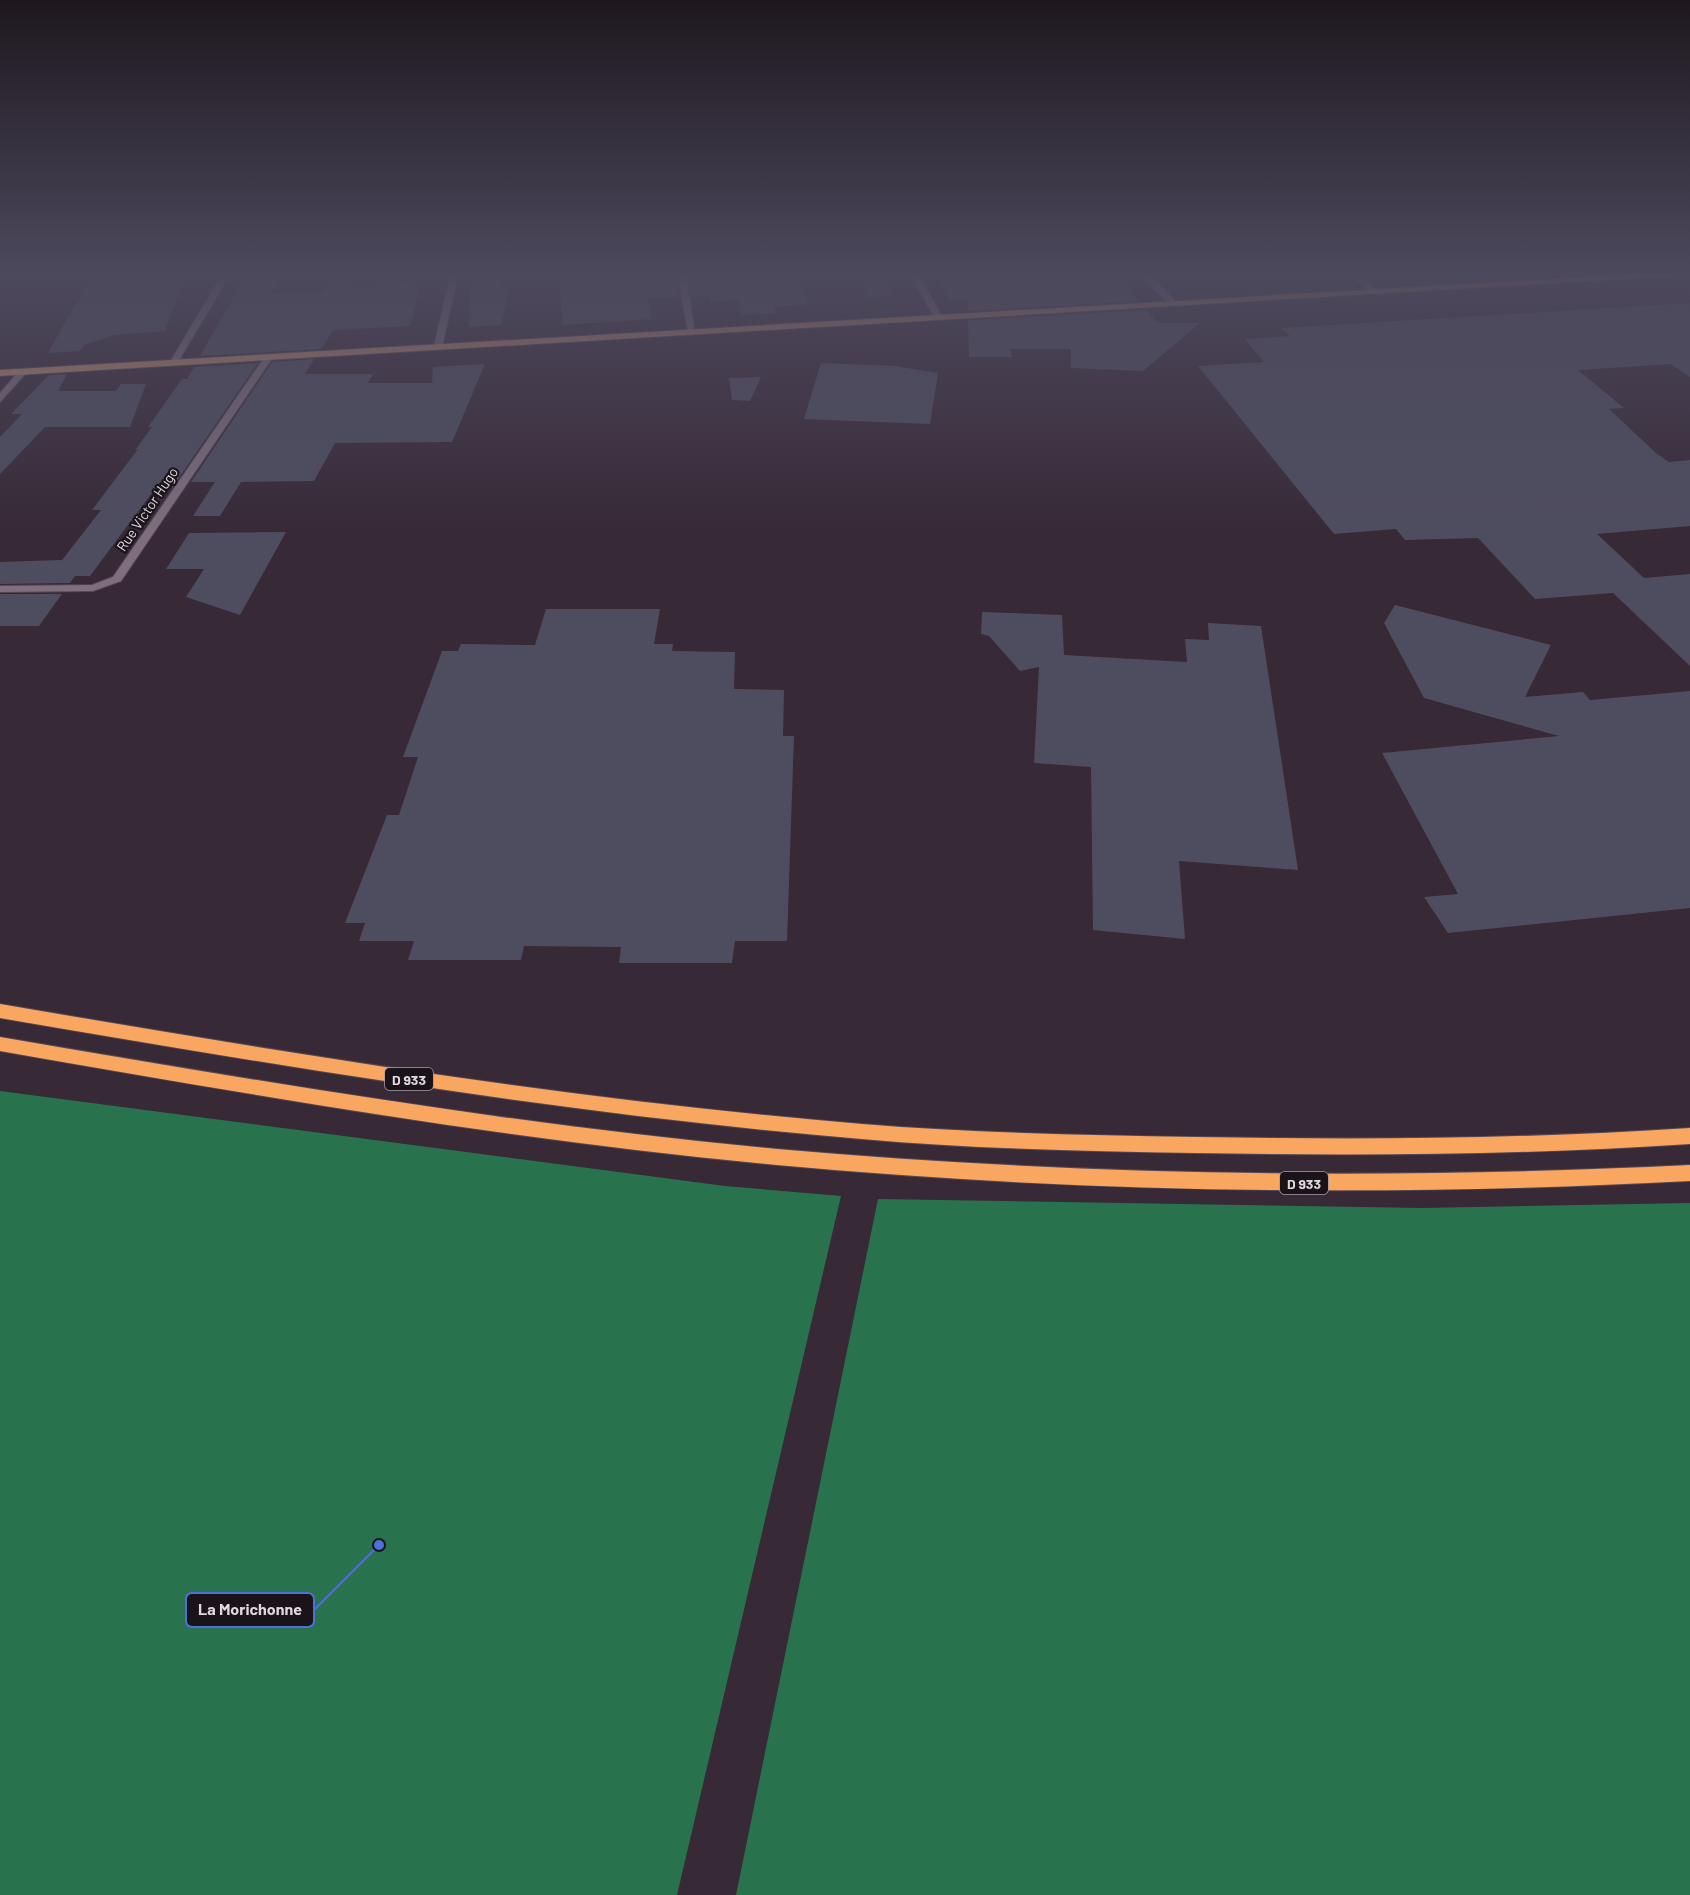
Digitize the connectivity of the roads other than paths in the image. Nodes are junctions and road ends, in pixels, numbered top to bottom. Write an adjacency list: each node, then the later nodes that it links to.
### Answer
1 (223, 359): 3 (main road)
2 (267, 359): 7 (street, Rue Victor Hugo)
3 (174, 362): 4 (main road)
4 (24, 371): 5 (main road); 6 (street)
5 (0, 373)
6 (0, 399)
7 (0, 589)
8 (0, 1011): 10 (highway, D 933)
9 (0, 1044): 11 (highway, D 933)
10 (1690, 1136)
11 (1690, 1173)

